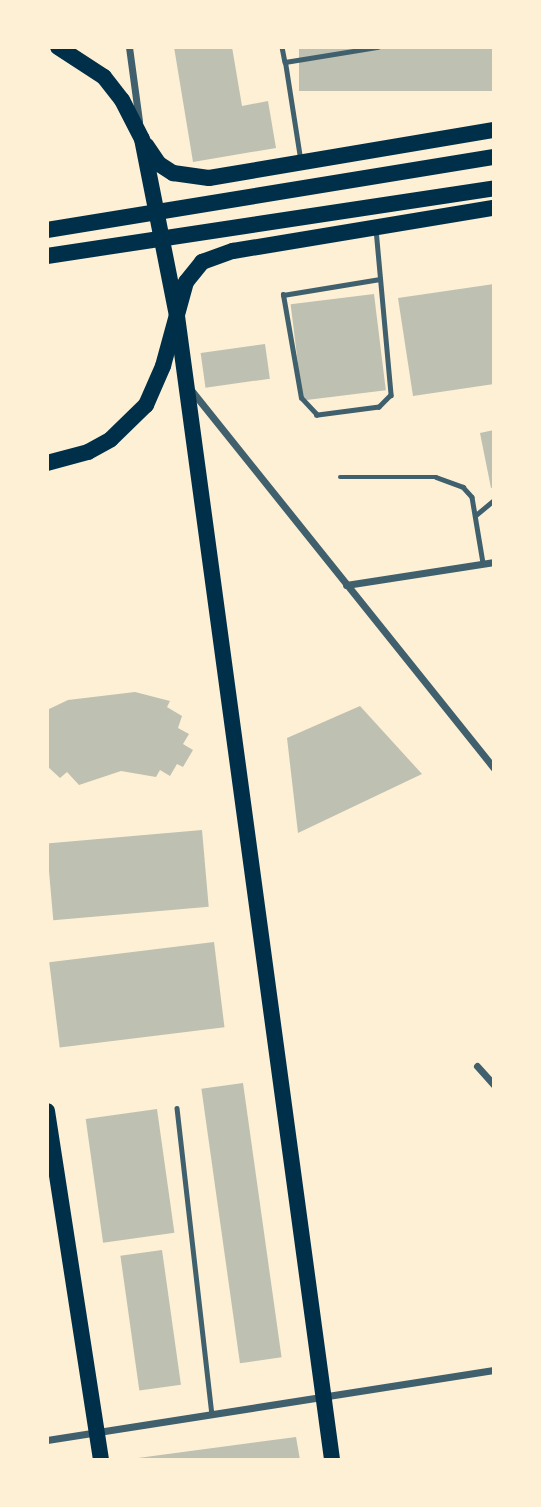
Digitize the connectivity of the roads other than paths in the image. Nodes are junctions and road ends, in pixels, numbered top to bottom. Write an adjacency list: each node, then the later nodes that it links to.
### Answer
1 (58, 47): 7 (main road)
2 (129, 47): 7 (street)
3 (282, 47): 5 (lane)
4 (378, 47): 5 (lane)
5 (285, 62): 9 (lane)
6 (494, 130): 9 (main road)
7 (142, 139): 9 (main road); 16 (main road)
8 (488, 158): 13 (main road)
9 (301, 162)
10 (493, 188): 14 (main road)
11 (494, 208): 12 (main road)
12 (376, 229): 15 (lane); 16 (main road)
13 (47, 230)
14 (47, 257)
15 (380, 279): 15 (lane)
16 (177, 316): 17 (main road); 18 (main road)
17 (189, 387): 24 (street); 32 (main road)
18 (47, 463)
19 (340, 477): 21 (lane)
20 (494, 500): 21 (lane)
21 (476, 516): 23 (lane)
22 (494, 562): 23 (street)
23 (483, 563): 24 (street)
24 (346, 585): 25 (street)
25 (494, 768)
26 (477, 1066): 27 (street)
27 (494, 1085)
28 (177, 1108): 33 (lane)
29 (47, 1111): 30 (main road)
30 (52, 1178): 34 (main road)
31 (494, 1370): 32 (street)
32 (324, 1398): 33 (street); 37 (main road)
33 (212, 1415): 34 (street)
34 (96, 1432): 35 (street); 36 (main road)
35 (47, 1440)
36 (100, 1460)
37 (332, 1460)

